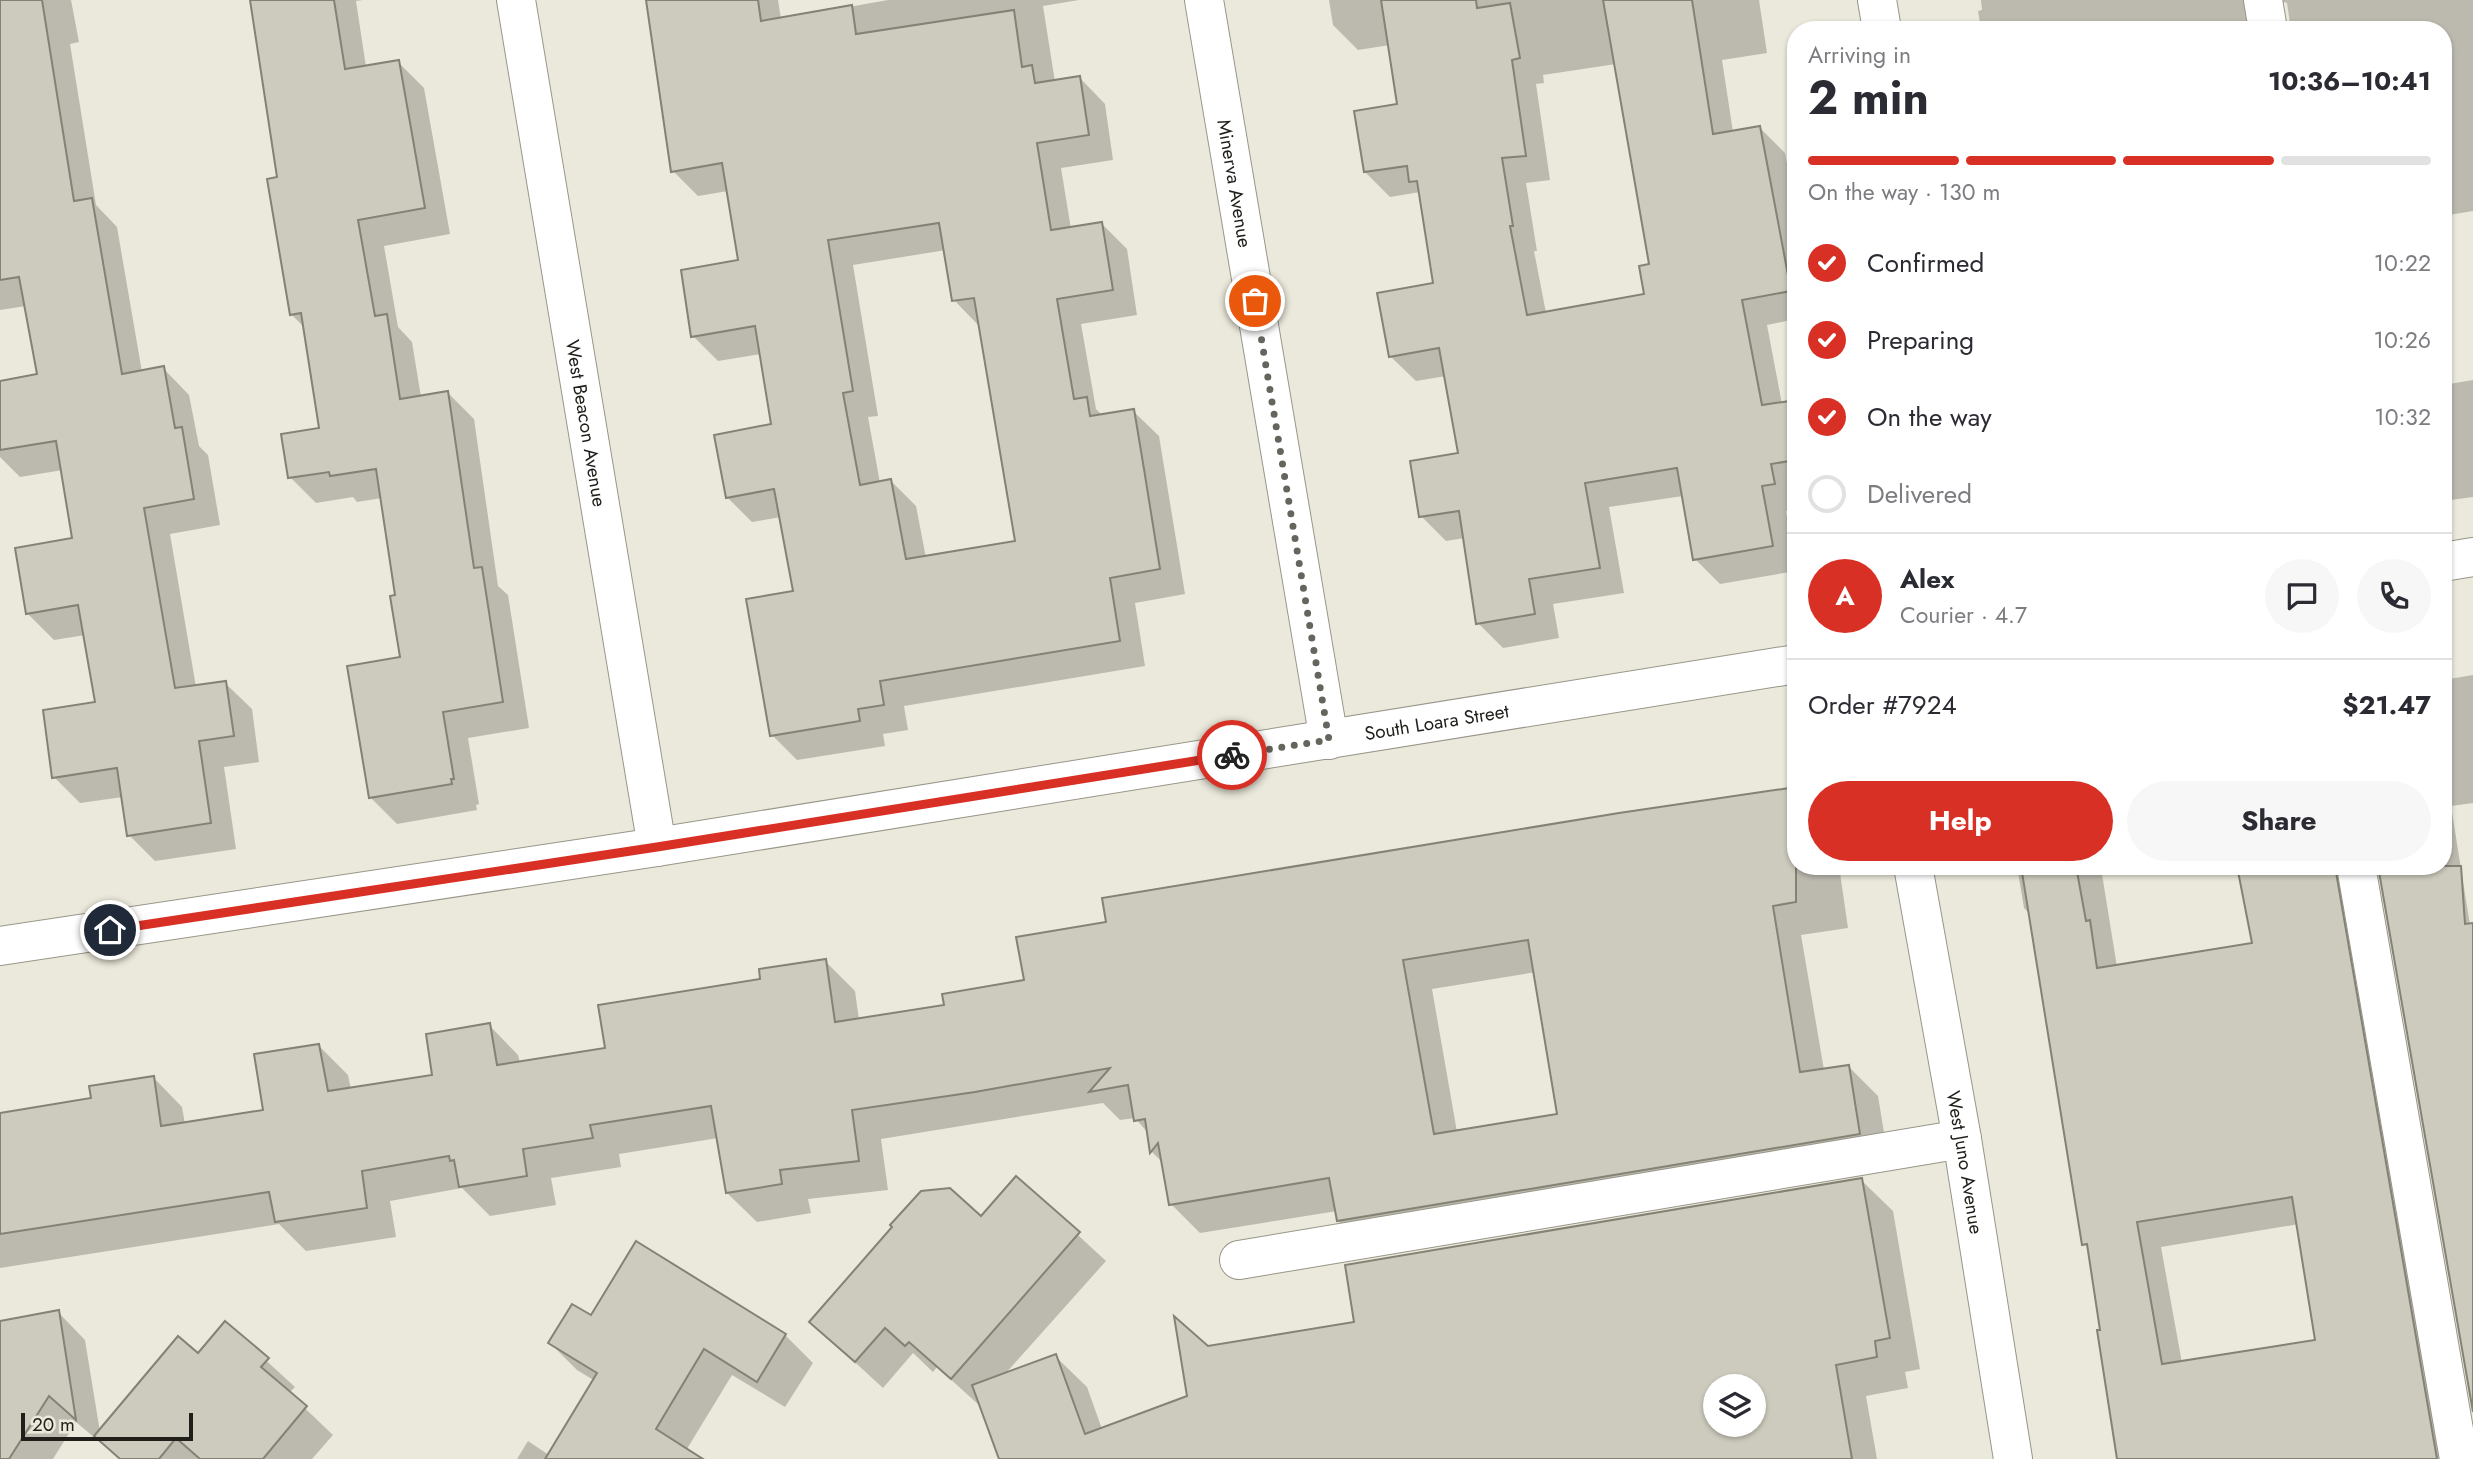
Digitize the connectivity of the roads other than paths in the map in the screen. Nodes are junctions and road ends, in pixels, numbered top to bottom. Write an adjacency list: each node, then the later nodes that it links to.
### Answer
1 (516, 0): 11 (street, West Beacon Avenue)
2 (1204, 0): 10 (street, Minerva Avenue)
3 (1877, 0): 5 (street)
4 (2263, 0): 6 (street)
5 (1880, 21)
6 (2266, 21)
7 (2473, 557): 8 (street)
8 (2452, 560)
9 (1787, 665): 10 (street, South Loara Street)
10 (1329, 740): 11 (street, South Loara Street)
11 (657, 847): 14 (street, South Loara Street)
12 (1915, 875): 15 (street, West Juno Avenue)
13 (2358, 875): 18 (street)
14 (0, 946)
15 (1962, 1139): 16 (street); 17 (street, West Juno Avenue)
16 (1239, 1259)
17 (2013, 1459)
18 (2459, 1459)

